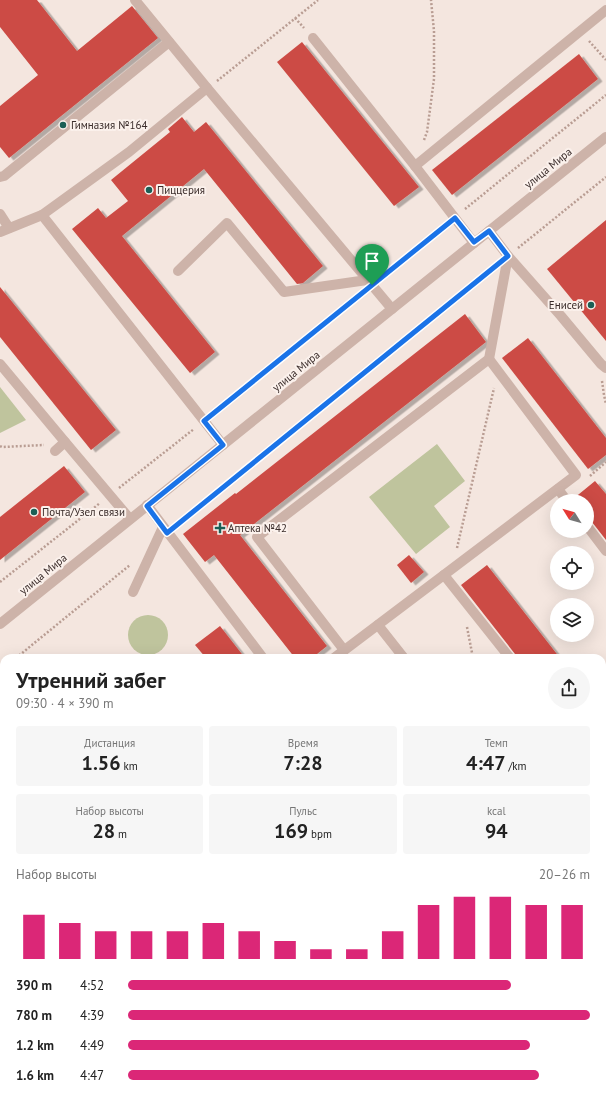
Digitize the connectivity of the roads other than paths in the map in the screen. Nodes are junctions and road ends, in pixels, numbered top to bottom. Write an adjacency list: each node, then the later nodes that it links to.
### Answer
1 (135, 0): 4 (street)
2 (606, 10): 7 (street)
3 (313, 38): 7 (street)
4 (169, 42): 5 (street); 8 (street)
5 (207, 88): 10 (street); 16 (street)
6 (606, 137): 12 (street, улица Мира)
7 (415, 166): 13 (street)
8 (0, 177)
9 (0, 214): 11 (street)
10 (42, 215): 11 (street); 22 (street)
11 (5, 230)
12 (489, 231): 13 (street, улица Мира); 14 (street)
13 (474, 242): 17 (street, улица Мира)
14 (508, 256): 18 (street); 20 (street)
15 (178, 270): 16 (street)
16 (369, 282): 17 (street)
17 (392, 309): 22 (street, улица Мира)
18 (489, 359): 24 (street); 35 (street)
19 (0, 364): 21 (street)
20 (603, 366)
21 (65, 442): 23 (street); 27 (street)
22 (223, 445): 26 (street, улица Мира)
23 (55, 451)
24 (558, 489): 25 (street); 31 (street)
25 (562, 494)
26 (147, 506): 27 (street, улица Мира); 28 (street)
27 (130, 519): 33 (street, улица Мира)
28 (165, 530): 32 (street); 36 (street)
29 (594, 535): 30 (street)
30 (606, 551)
31 (444, 575): 34 (street); 39 (street)
32 (133, 592)
33 (0, 624)
34 (378, 625): 35 (street); 38 (street)
35 (344, 650): 37 (street)
36 (260, 654)
37 (339, 654)
38 (401, 654)
39 (507, 654)

